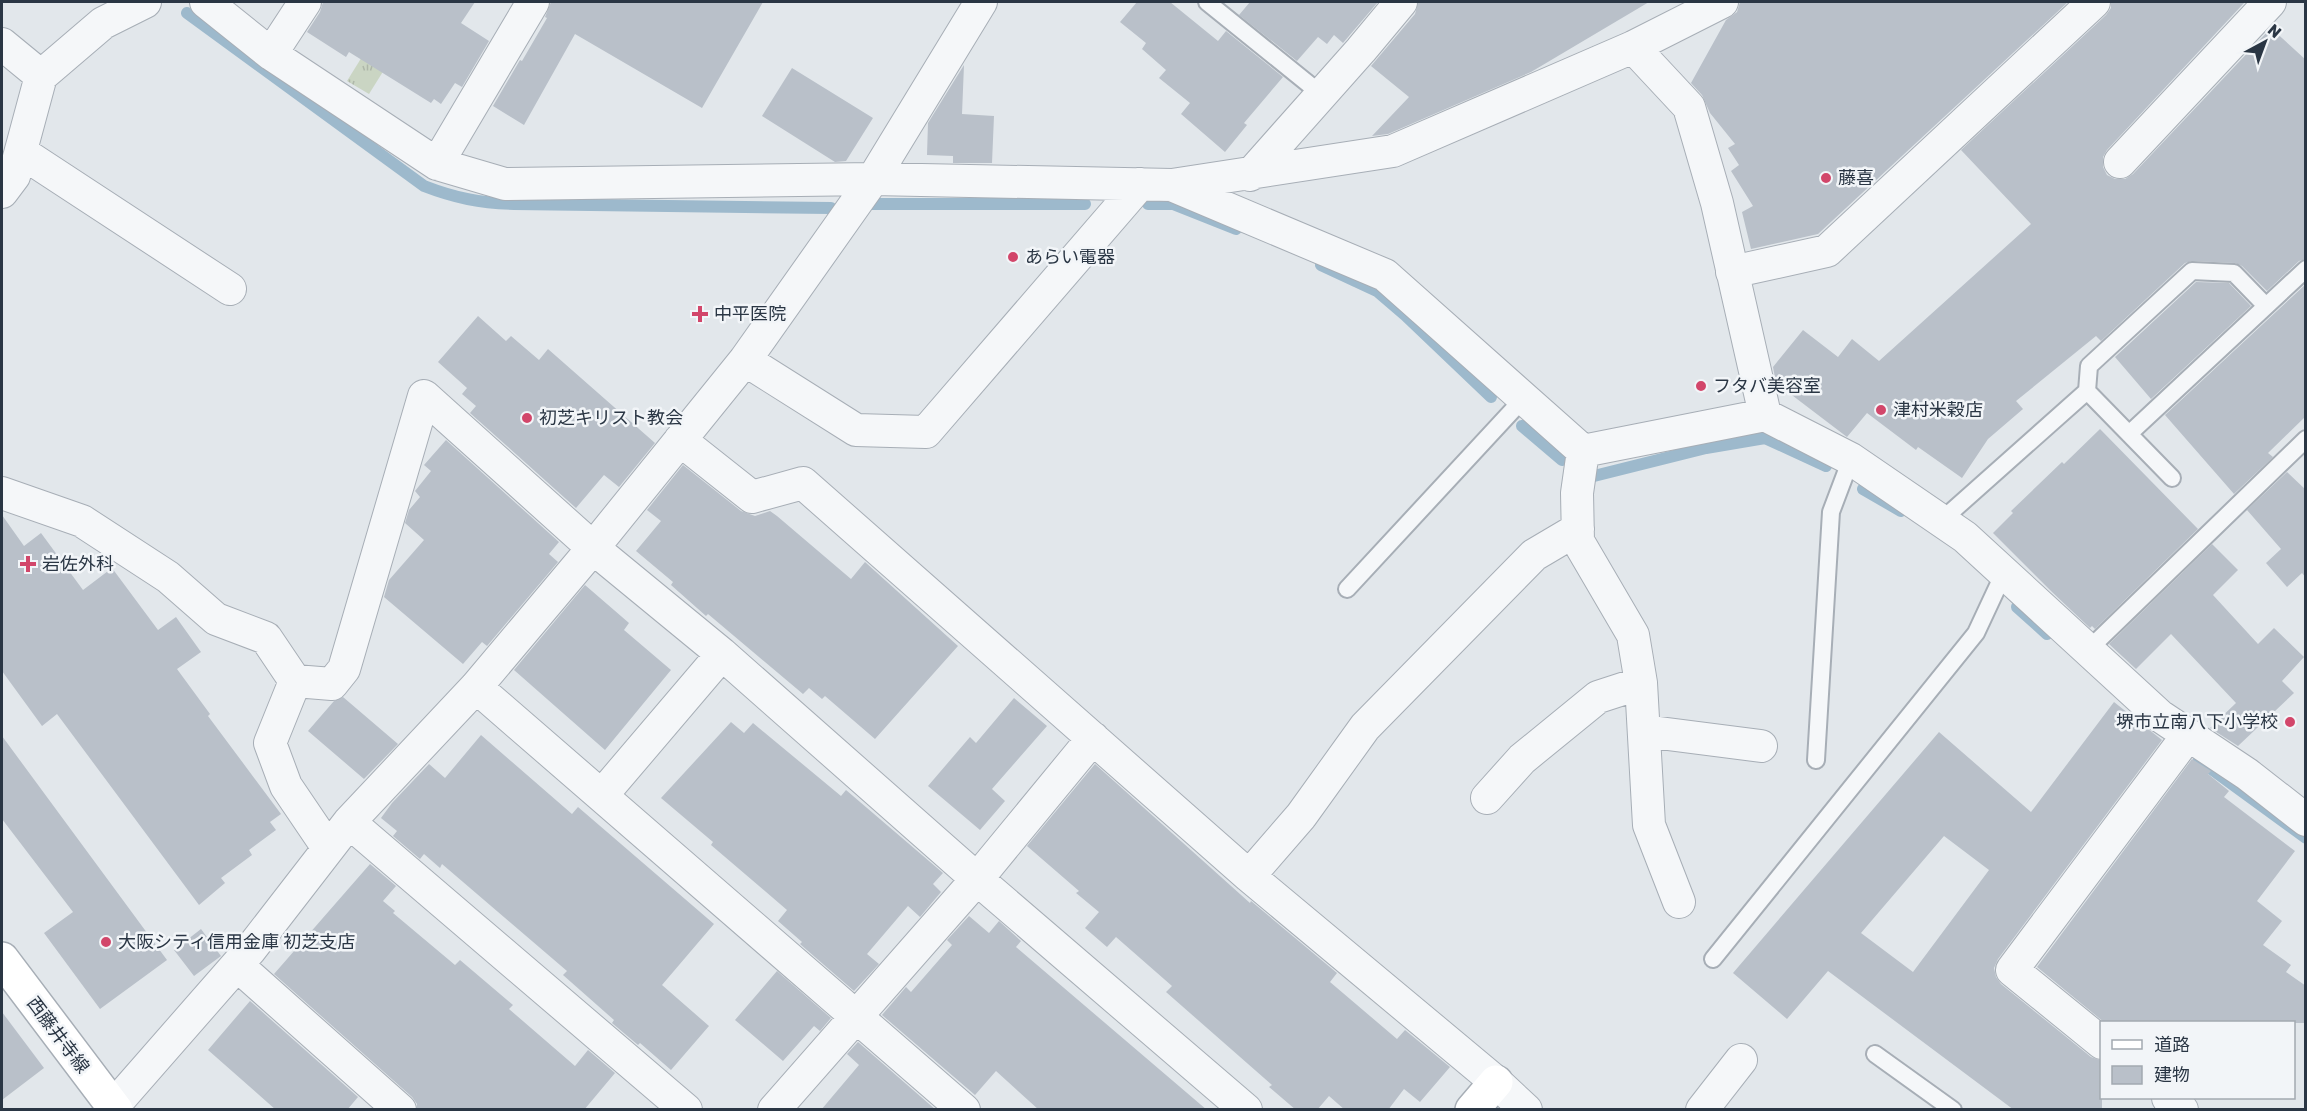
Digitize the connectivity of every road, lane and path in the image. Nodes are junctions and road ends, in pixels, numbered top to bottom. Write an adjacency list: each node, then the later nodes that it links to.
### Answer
1 (145, 2): 14 (street)
2 (206, 2): 13 (street)
3 (305, 2): 13 (street)
4 (533, 2): 18 (street)
5 (981, 2): 20 (street)
6 (1207, 2): 15 (lane)
7 (1401, 2): 15 (street)
8 (1722, 2): 12 (street)
9 (2094, 2): 25 (street)
10 (2270, 2): 17 (street)
11 (2, 44): 14 (street)
12 (1633, 47): 19 (street); 25 (street)
13 (271, 54): 18 (street)
14 (41, 76): 16 (street)
15 (1322, 94): 19 (street)
16 (21, 152): 23 (street); 26 (street)
17 (2120, 162)
18 (437, 164): 20 (street)
19 (1250, 175): 22 (street)
20 (873, 179): 21 (street); 28 (street)
21 (1140, 184): 22 (street); 28 (street)
22 (1172, 185): 30 (street)
23 (2, 192)
24 (2306, 269): 27 (lane)
25 (1732, 272): 31 (street)
26 (230, 290)
27 (2266, 306): 29 (lane); 32 (lane)
28 (745, 360): 34 (street)
29 (2086, 391): 32 (lane); 39 (lane)
30 (1524, 398): 35 (street); 43 (lane)
31 (1764, 415): 35 (street); 36 (street)
32 (2129, 434): 37 (lane)
33 (2306, 439): 44 (lane)
34 (680, 440): 41 (street); 51 (street)
35 (1583, 451): 40 (street)
36 (1851, 459): 39 (street); 53 (lane)
37 (2172, 478)
38 (2, 492): 46 (street)
39 (1942, 520): 42 (street)
40 (1578, 530): 47 (street); 59 (street)
41 (593, 548): 45 (street); 46 (street); 48 (street)
42 (2004, 573): 44 (street); 63 (lane)
43 (1347, 589)
44 (2088, 650): 50 (street)
45 (722, 654): 54 (street); 60 (street)
46 (295, 681): 58 (street)
47 (1641, 683): 49 (street); 55 (street)
48 (476, 687): 54 (street); 57 (street)
49 (1644, 731): 52 (street); 61 (street)
50 (2188, 735): 56 (street); 66 (street)
51 (1093, 738): 59 (street); 60 (street)
52 (1761, 747)
53 (1816, 760)
54 (602, 795): 65 (street)
55 (1487, 798)
56 (2306, 820)
57 (349, 822): 58 (street); 73 (street)
58 (328, 848): 64 (street)
59 (1249, 876): 69 (street)
60 (977, 879): 65 (street); 76 (street)
61 (1678, 902)
62 (2, 959): 71 (main road, 西藤井寺線)
63 (1713, 959)
64 (237, 965): 71 (street); 72 (street)
65 (856, 1017): 74 (street); 75 (street)
66 (2100, 1041)
67 (1875, 1054): 80 (lane)
68 (1741, 1060): 79 (street)
69 (1496, 1082): 77 (main road); 78 (street)
70 (2169, 1099): 81 (street)
71 (113, 1108)
72 (400, 1110)
73 (686, 1110)
74 (774, 1110)
75 (964, 1110)
76 (1246, 1110)
77 (1472, 1110)
78 (1526, 1110)
79 (1702, 1110)
80 (1953, 1110)
81 (2182, 1110)

